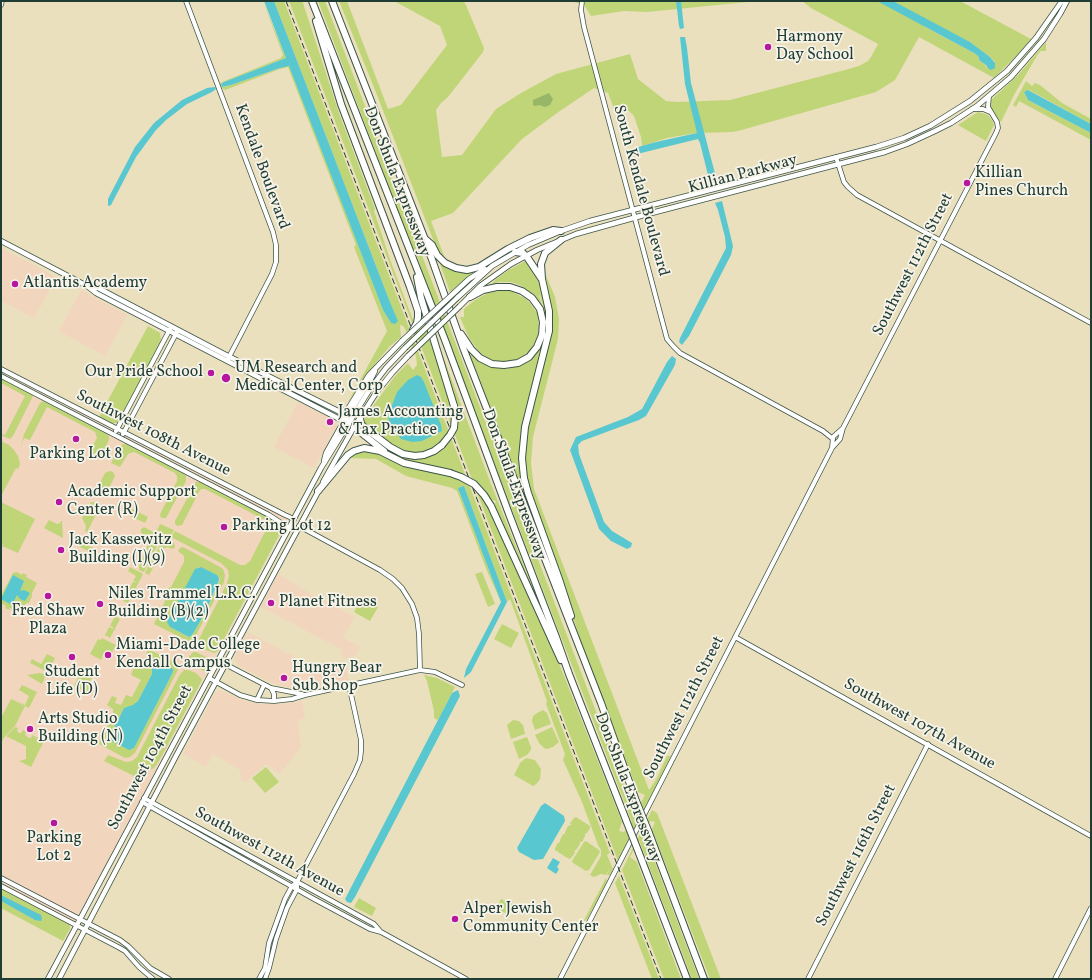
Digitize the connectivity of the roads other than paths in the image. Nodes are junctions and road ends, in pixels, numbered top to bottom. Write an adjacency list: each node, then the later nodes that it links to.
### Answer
1 (2, 1): 8 (street)
2 (186, 1): 34 (street, Kendale Boulevard)
3 (332, 1): 17 (highway, Don Shula Expressway)
4 (582, 1): 14 (street, South Kendale Boulevard)
5 (1062, 1): 12 (main road, Killian Parkway)
6 (1067, 1): 9 (main road, Killian Parkway)
7 (312, 2): 24 (highway, Don Shula Expressway); 30 (highway)
8 (1, 5)
9 (989, 96): 10 (main road, Killian Parkway); 11 (street, Southwest 112th Street)
10 (972, 109): 11 (street); 13 (main road, Killian Parkway)
11 (990, 113): 20 (street, Southwest 112th Street)
12 (836, 157): 13 (street); 14 (main road, Killian Parkway)
13 (838, 164): 15 (main road, Killian Parkway); 20 (street)
14 (632, 211): 15 (street, South Kendale Boulevard); 16 (main road, Killian Parkway)
15 (634, 218): 18 (main road, Killian Parkway); 46 (street, South Kendale Boulevard)
16 (562, 231): 17 (highway); 21 (main road, Killian Parkway)
17 (424, 237): 27 (highway, Don Shula Expressway)
18 (560, 240): 22 (main road, Killian Parkway); 25 (highway)
19 (1, 241): 29 (main road)
20 (940, 241): 28 (street); 46 (street, Southwest 112th Street)
21 (515, 252): 22 (highway); 23 (main road, Killian Parkway)
22 (526, 256): 25 (highway); 26 (main road, Killian Parkway)
23 (492, 266): 30 (main road, bridge); 32 (main road, Killian Parkway, bridge)
24 (416, 268): 39 (highway, bridge); 59 (highway, Don Shula Expressway)
25 (542, 279): 55 (highway)
26 (470, 297): 27 (highway); 33 (main road, Killian Parkway, bridge)
27 (454, 321): 55 (highway, Don Shula Expressway)
28 (1091, 323)
29 (170, 329): 31 (main road); 42 (street)
30 (413, 330): 36 (main road, bridge)
31 (177, 332): 34 (main road); 43 (street)
32 (406, 348): 40 (main road, Southwest 104th Street)
33 (408, 356): 39 (main road, Southwest 104th Street)
34 (228, 359): 38 (main road); 40 (main road)
35 (1, 369): 42 (street, Southwest 108th Avenue)
36 (375, 371): 38 (main road); 40 (main road)
37 (1, 376): 44 (street, Southwest 108th Avenue)
38 (340, 412): 40 (main road)
39 (360, 418): 41 (main road, Southwest 104th Street)
40 (347, 421): 41 (main road); 49 (main road, Southwest 104th Street)
41 (354, 427): 47 (highway); 48 (main road, Southwest 104th Street)
42 (118, 429): 43 (street, Southwest 108th Avenue); 44 (street)
43 (124, 432): 45 (street); 49 (street, Southwest 108th Avenue)
44 (114, 435): 45 (street, Southwest 108th Avenue)
45 (121, 438): 51 (street, Southwest 108th Avenue)
46 (836, 438): 54 (street, Southwest 112th Street)
47 (386, 454): 48 (highway); 59 (highway, bridge)
48 (318, 491): 50 (main road, Southwest 104th Street)
49 (294, 519): 51 (main road, Southwest 104th Street)
50 (298, 526): 53 (main road, Southwest 104th Street); 58 (street)
51 (289, 528): 52 (main road, Southwest 104th Street)
52 (259, 584): 53 (main road); 56 (main road, Southwest 104th Street)
53 (266, 588): 57 (main road, Southwest 104th Street)
54 (735, 637): 69 (street, Southwest 107th Avenue); 98 (street, Southwest 112th Street)
55 (579, 646): 100 (highway, Don Shula Expressway, bridge)
56 (219, 661): 57 (street); 60 (main road, Southwest 104th Street)
57 (225, 664): 61 (main road, Southwest 104th Street); 63 (street)
58 (420, 670): 62 (street); 64 (street)
59 (569, 674): 99 (highway, Don Shula Expressway, bridge)
60 (209, 678): 61 (street); 70 (main road, Southwest 104th Street)
61 (216, 682): 67 (street); 71 (main road, Southwest 104th Street)
62 (462, 684)
63 (264, 685): 65 (street); 67 (street)
64 (349, 685): 66 (street); 81 (street)
65 (271, 688): 66 (street); 68 (street)
66 (305, 694): 68 (street)
67 (257, 700): 68 (street)
68 (274, 701)
69 (928, 744): 77 (street, Southwest 107th Avenue); 101 (street, Southwest 116th Street)
70 (173, 745): 71 (main road); 72 (main road, Southwest 104th Street)
71 (180, 748): 73 (main road, Southwest 104th Street)
72 (143, 800): 73 (street, Southwest 112th Avenue); 74 (street, Southwest 112th Avenue); 86 (main road, Southwest 104th Street)
73 (152, 802): 74 (main road, Southwest 104th Street); 75 (street, Southwest 112th Avenue)
74 (150, 807): 76 (street, Southwest 112th Avenue); 87 (main road, Southwest 104th Street)
75 (199, 828): 76 (street); 78 (street, Southwest 112th Avenue)
76 (196, 833): 79 (street, Southwest 112th Avenue)
77 (1091, 836)
78 (247, 855): 79 (street); 81 (street, Southwest 112th Avenue)
79 (244, 860): 83 (street, Southwest 112th Avenue)
80 (1, 878): 86 (street)
81 (297, 882): 83 (street); 84 (street); 90 (street, Southwest 112th Avenue)
82 (1, 886): 88 (street)
83 (292, 886): 84 (street, Southwest 112th Avenue); 95 (street)
84 (297, 889): 90 (street, Southwest 112th Avenue); 96 (street)
85 (1091, 908): 102 (street)
86 (80, 919): 87 (street); 88 (main road, Southwest 104th Street)
87 (88, 923): 89 (main road, Southwest 104th Street); 94 (street)
88 (77, 925): 89 (street); 91 (main road, Southwest 104th Street)
89 (85, 929): 92 (main road, Southwest 104th Street); 93 (street)
90 (381, 932): 97 (street, Southwest 112th Avenue)
91 (48, 979)
92 (59, 979)
93 (153, 979)
94 (168, 979)
95 (259, 979)
96 (265, 979)
97 (466, 979)
98 (560, 979)
99 (687, 979)
100 (704, 979)
101 (808, 979)
102 (1055, 979)

